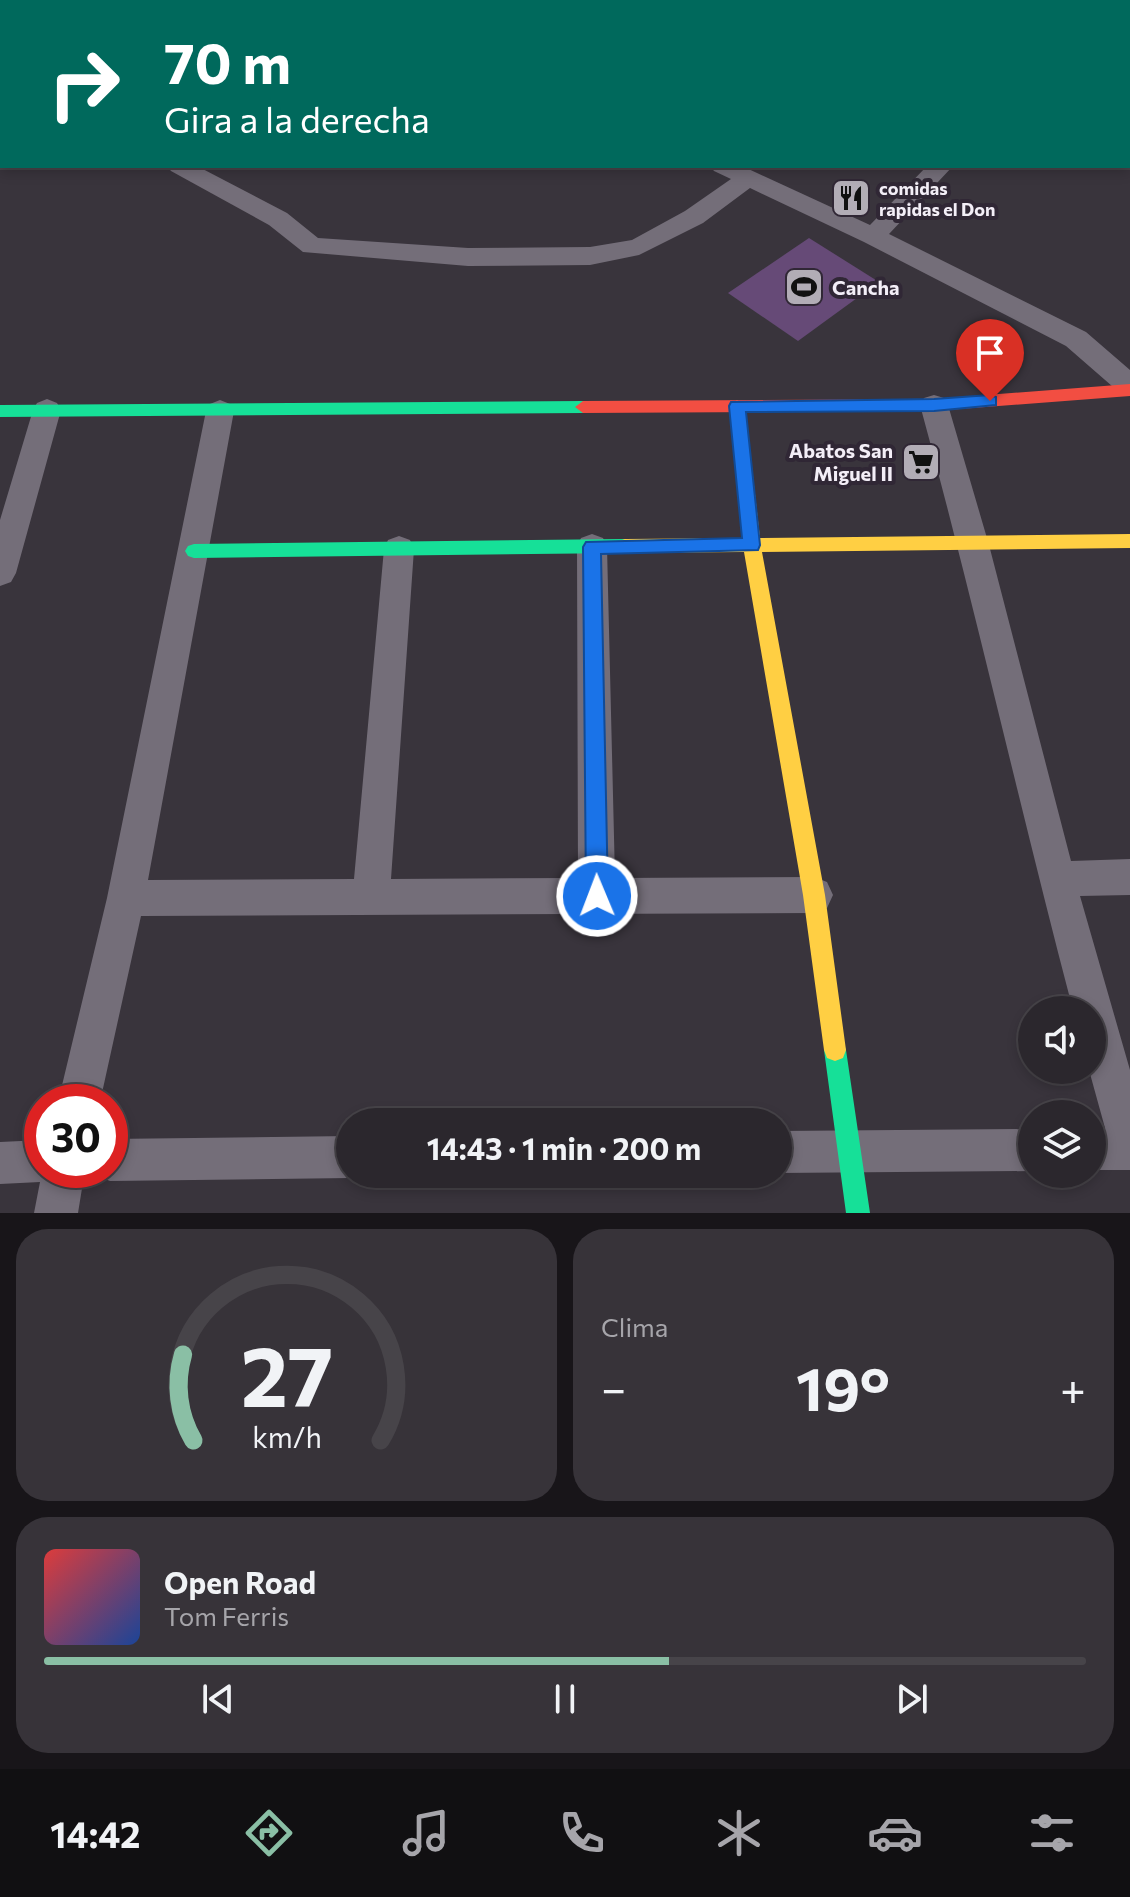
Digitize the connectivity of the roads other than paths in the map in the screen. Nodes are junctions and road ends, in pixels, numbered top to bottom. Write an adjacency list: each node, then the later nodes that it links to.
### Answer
1 (183, 168): 4 (street)
2 (726, 168): 4 (street)
3 (939, 168): 5 (street)
4 (749, 178): 5 (street)
5 (873, 236): 6 (street)
6 (1130, 388): 7 (street)
7 (934, 405): 8 (street); 14 (street)
8 (737, 406): 11 (street); 13 (street)
9 (47, 410): 10 (street); 11 (street); 18 (street)
10 (0, 411)
11 (220, 411): 17 (street)
12 (1130, 541): 14 (street)
13 (752, 545): 14 (street); 15 (street); 21 (street)
14 (974, 545): 20 (street)
15 (592, 547): 16 (street); 22 (street)
16 (399, 549): 17 (street); 23 (street)
17 (194, 551): 24 (street)
18 (0, 573)
19 (1130, 877): 20 (street)
20 (1057, 879): 26 (street)
21 (814, 895): 22 (street); 29 (street)
22 (597, 896): 23 (street)
23 (371, 897): 24 (street)
24 (126, 898): 25 (street)
25 (83, 1084)
26 (1130, 1146): 27 (street)
27 (1106, 1148)
28 (1018, 1150): 29 (street)
29 (849, 1151): 30 (street); 37 (street)
30 (792, 1152)
31 (336, 1157): 32 (street)
32 (128, 1160)
33 (24, 1162): 34 (street)
34 (0, 1163)
35 (61, 1188): 36 (street)
36 (56, 1213)
37 (858, 1213)

